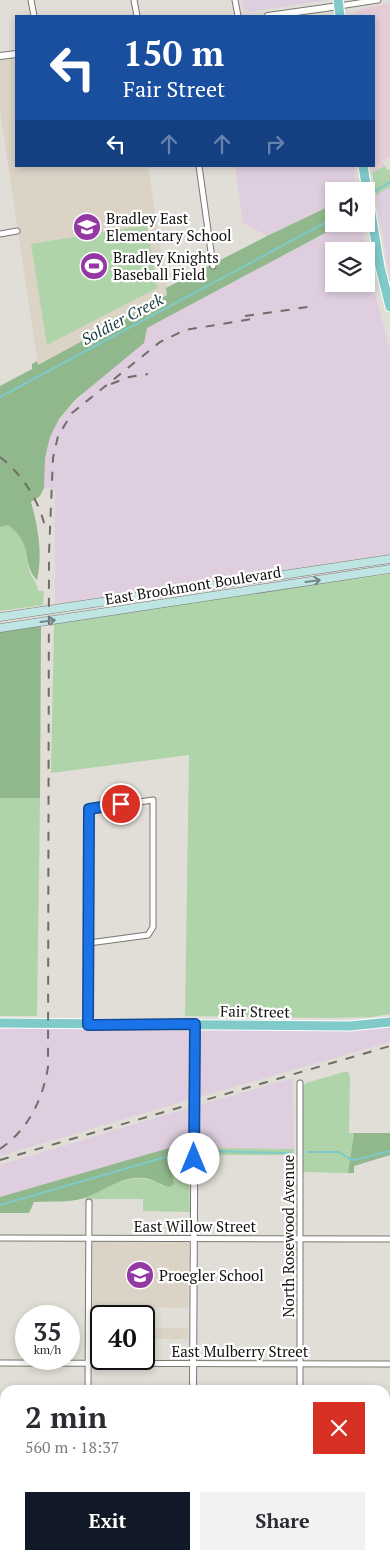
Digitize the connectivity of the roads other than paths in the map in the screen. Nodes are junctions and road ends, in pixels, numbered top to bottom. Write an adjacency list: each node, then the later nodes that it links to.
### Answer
1 (31, 0): 6 (street)
2 (134, 0): 7 (street)
3 (235, 0): 8 (street)
4 (378, 0): 5 (street)
5 (338, 3): 9 (street)
6 (34, 15)
7 (137, 15)
8 (238, 15)
9 (273, 15)
10 (15, 54): 11 (street)
11 (0, 56)
12 (199, 167): 16 (street)
13 (362, 167): 17 (main road)
14 (17, 231): 15 (street)
15 (0, 234)
16 (213, 266)
17 (390, 307)
18 (390, 559): 20 (main road, East Brookmont Boulevard)
19 (390, 569): 21 (main road, East Brookmont Boulevard, one-way to 19)
20 (0, 616)
21 (0, 628)
22 (89, 943): 22 (street); 26 (street)
23 (390, 1022): 25 (main road, Fair Street)
24 (0, 1023): 26 (main road, Fair Street)
25 (195, 1024): 26 (main road, Fair Street); 31 (street)
26 (88, 1025)
27 (300, 1083): 32 (street, North Rosewood Avenue)
28 (89, 1202): 30 (street)
29 (0, 1238): 30 (street, East Willow Street)
30 (89, 1238): 31 (street, East Willow Street); 35 (street)
31 (194, 1239): 32 (street, East Willow Street); 36 (street)
32 (300, 1239): 33 (street, East Willow Street); 37 (street, North Rosewood Avenue)
33 (390, 1240)
34 (0, 1363): 35 (street, East Mulberry Street)
35 (88, 1363): 36 (street, East Mulberry Street); 39 (street)
36 (193, 1364): 37 (street, East Mulberry Street); 40 (street)
37 (300, 1364): 38 (street, East Mulberry Street); 41 (street, North Rosewood Avenue)
38 (390, 1364)
39 (88, 1385)
40 (193, 1385)
41 (300, 1385)

